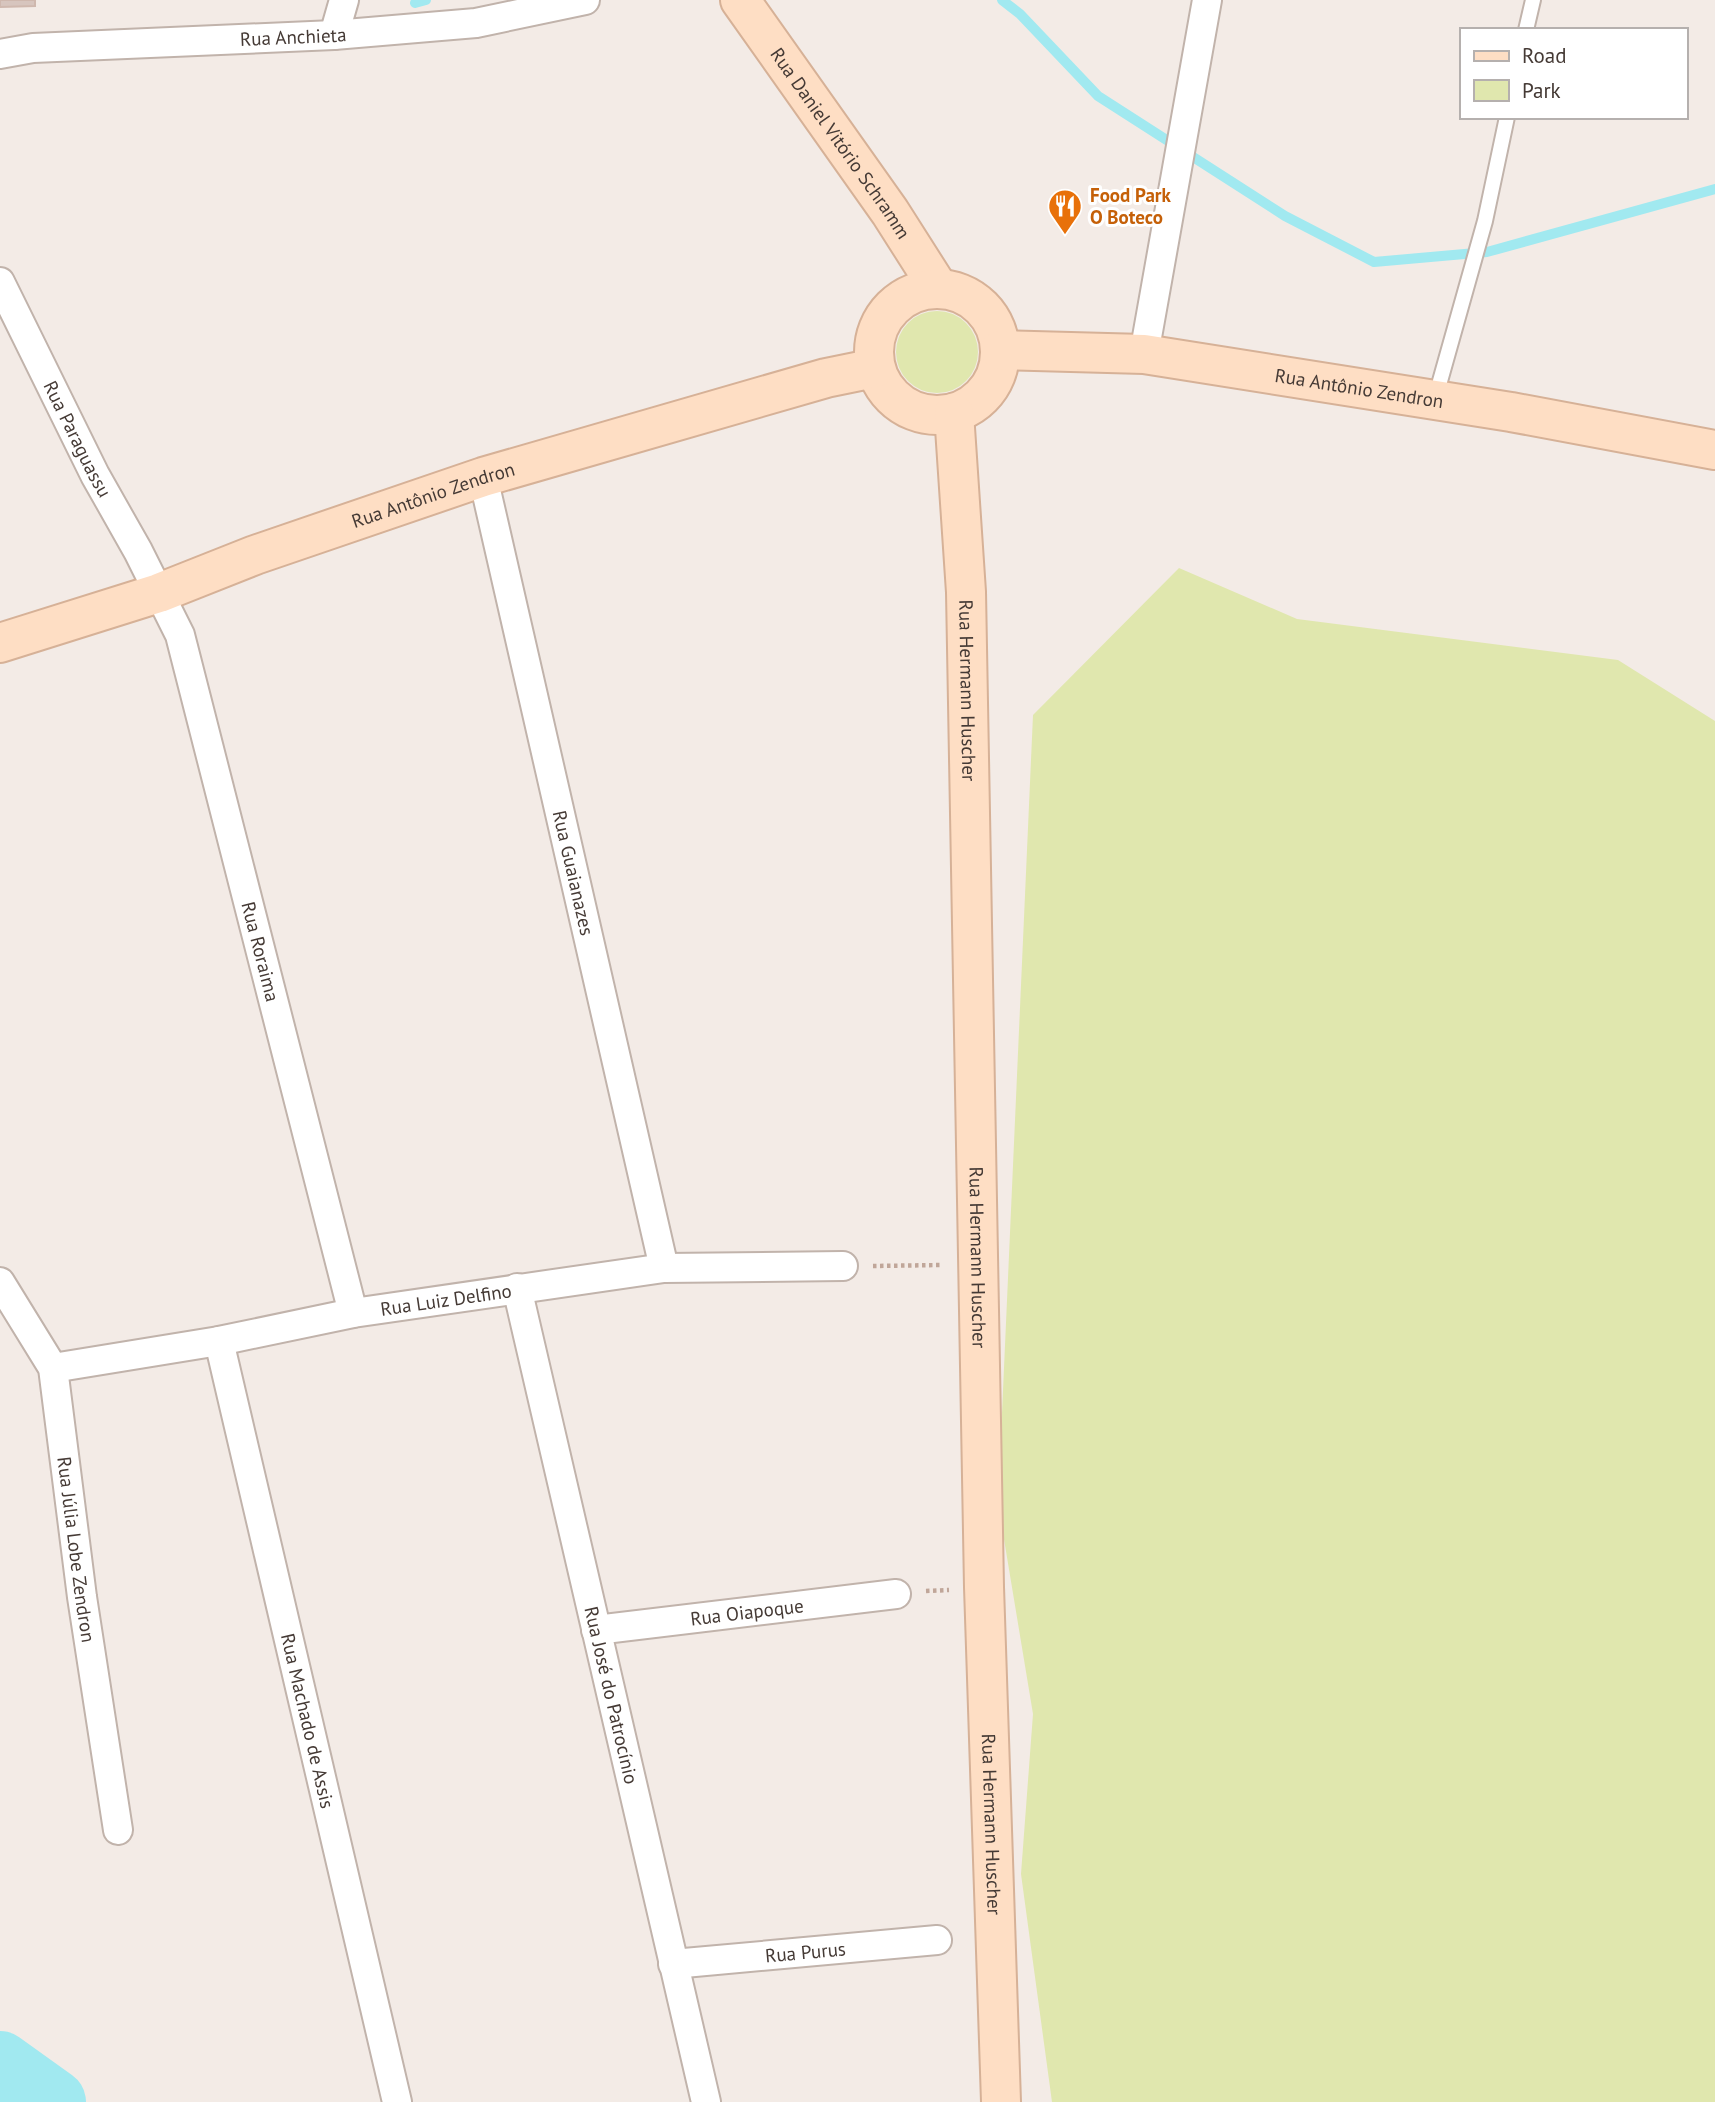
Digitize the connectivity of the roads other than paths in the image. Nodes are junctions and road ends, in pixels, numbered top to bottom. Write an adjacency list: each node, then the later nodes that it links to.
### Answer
1 (344, 0): 7 (street)
2 (585, 0): 7 (street, Rua Anchieta)
3 (740, 0): 11 (main road, Rua Daniel Vitório Schramm)
4 (1207, 0): 13 (street)
5 (1533, 0): 6 (lane)
6 (1526, 28)
7 (334, 35): 8 (street, Rua Anchieta)
8 (0, 54)
9 (1507, 119): 15 (lane)
10 (0, 282): 19 (street, Rua Paraguassu)
11 (939, 289): 12 (main road); 14 (main road)
12 (1000, 350): 13 (main road, Rua Antônio Zendron); 16 (main road)
13 (1144, 354): 15 (main road, Rua Antônio Zendron)
14 (875, 368): 16 (main road); 18 (main road, Rua Antônio Zendron)
15 (1435, 400): 17 (main road, Rua Antônio Zendron)
16 (954, 413): 35 (main road, Rua Hermann Huscher)
17 (1715, 450)
18 (483, 477): 19 (main road, Rua Antônio Zendron); 22 (street, Rua Guaianazes)
19 (159, 593): 20 (main road, Rua Antônio Zendron); 25 (street, Rua Roraima)
20 (0, 643)
21 (844, 1266): 22 (street, Rua Luiz Delfino)
22 (664, 1268): 24 (street, Rua Luiz Delfino)
23 (0, 1282): 27 (street, Rua Júlia Lobe Zendron)
24 (517, 1288): 25 (street, Rua Luiz Delfino); 29 (street, Rua José do Patrocínio)
25 (353, 1313): 26 (street, Rua Luiz Delfino)
26 (219, 1341): 27 (street, Rua Luiz Delfino); 33 (street, Rua Machado de Assis)
27 (53, 1368): 30 (street, Rua Júlia Lobe Zendron)
28 (896, 1594): 29 (street, Rua Oiapoque)
29 (597, 1630): 32 (street, Rua José do Patrocínio)
30 (118, 1830)
31 (937, 1940): 32 (street, Rua Purus)
32 (673, 1964): 34 (street, Rua José do Patrocínio)
33 (397, 2102)
34 (706, 2102)
35 (1001, 2102)

